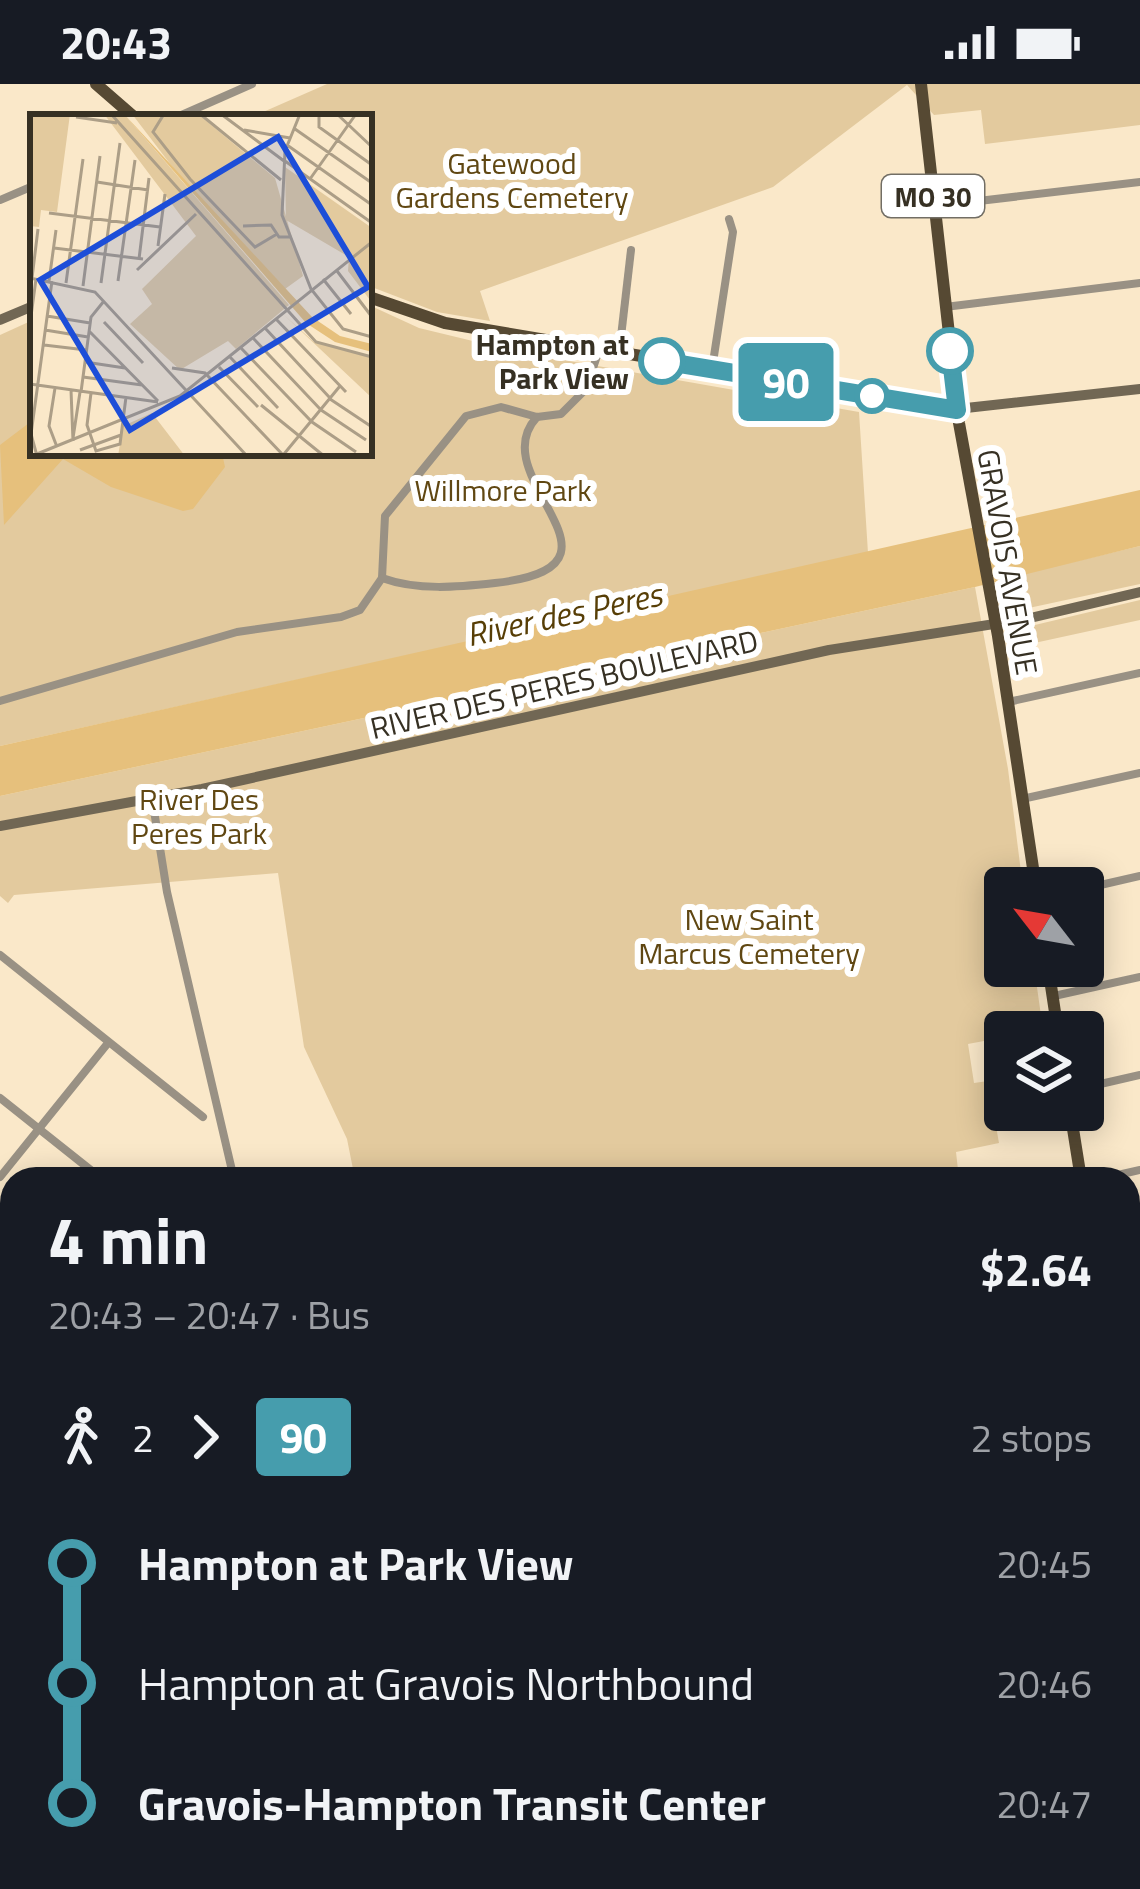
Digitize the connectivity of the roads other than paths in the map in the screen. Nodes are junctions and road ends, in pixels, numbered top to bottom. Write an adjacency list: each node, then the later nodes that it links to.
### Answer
1 (96, 84): 4 (main road)
2 (252, 84): 5 (street)
3 (921, 84): 9 (main road, GRAVOIS AVENUE / MO 30)
4 (131, 114)
5 (184, 114)
6 (1140, 182): 9 (street)
7 (30, 187): 8 (street)
8 (0, 200)
9 (934, 206): 15 (main road, GRAVOIS AVENUE / MO 30)
10 (729, 219): 19 (street)
11 (632, 250): 18 (street)
12 (1140, 283): 15 (street)
13 (372, 298): 17 (main road)
14 (30, 307): 16 (main road)
15 (945, 308): 21 (main road, GRAVOIS AVENUE / MO 30)
16 (0, 320)
17 (599, 350): 18 (main road); 22 (street)
18 (619, 354): 19 (main road)
19 (712, 369): 21 (main road)
20 (1140, 389): 21 (main road)
21 (957, 410): 25 (main road, GRAVOIS AVENUE / MO 30)
22 (537, 418): 23 (street); 23 (street)
23 (382, 578): 27 (street)
24 (1140, 592): 25 (main road, RIVER DES PERES BOULEVARD)
25 (996, 624): 28 (main road, GRAVOIS AVENUE / MO 30); 30 (main road, RIVER DES PERES BOULEVARD)
26 (1140, 673): 28 (street)
27 (0, 700)
28 (1008, 702): 31 (main road, GRAVOIS AVENUE / MO 30)
29 (1140, 773): 31 (street)
30 (152, 798): 32 (main road, RIVER DES PERES BOULEVARD); 50 (street)
31 (1022, 799): 33 (main road, MO 30)
32 (0, 826)
33 (1033, 867)
34 (1140, 876): 35 (street)
35 (1104, 884)
36 (0, 955): 41 (street)
37 (1140, 977): 39 (street)
38 (1051, 987): 39 (main road)
39 (1052, 997): 40 (main road)
40 (1054, 1011)
41 (108, 1043): 45 (street); 46 (street)
42 (1140, 1075): 43 (street)
43 (1104, 1083)
44 (0, 1098): 46 (street)
45 (202, 1117)
46 (39, 1129): 48 (street); 49 (street)
47 (1073, 1131): 51 (main road)
48 (9, 1167)
49 (87, 1167)
50 (231, 1167)
51 (1079, 1167)

